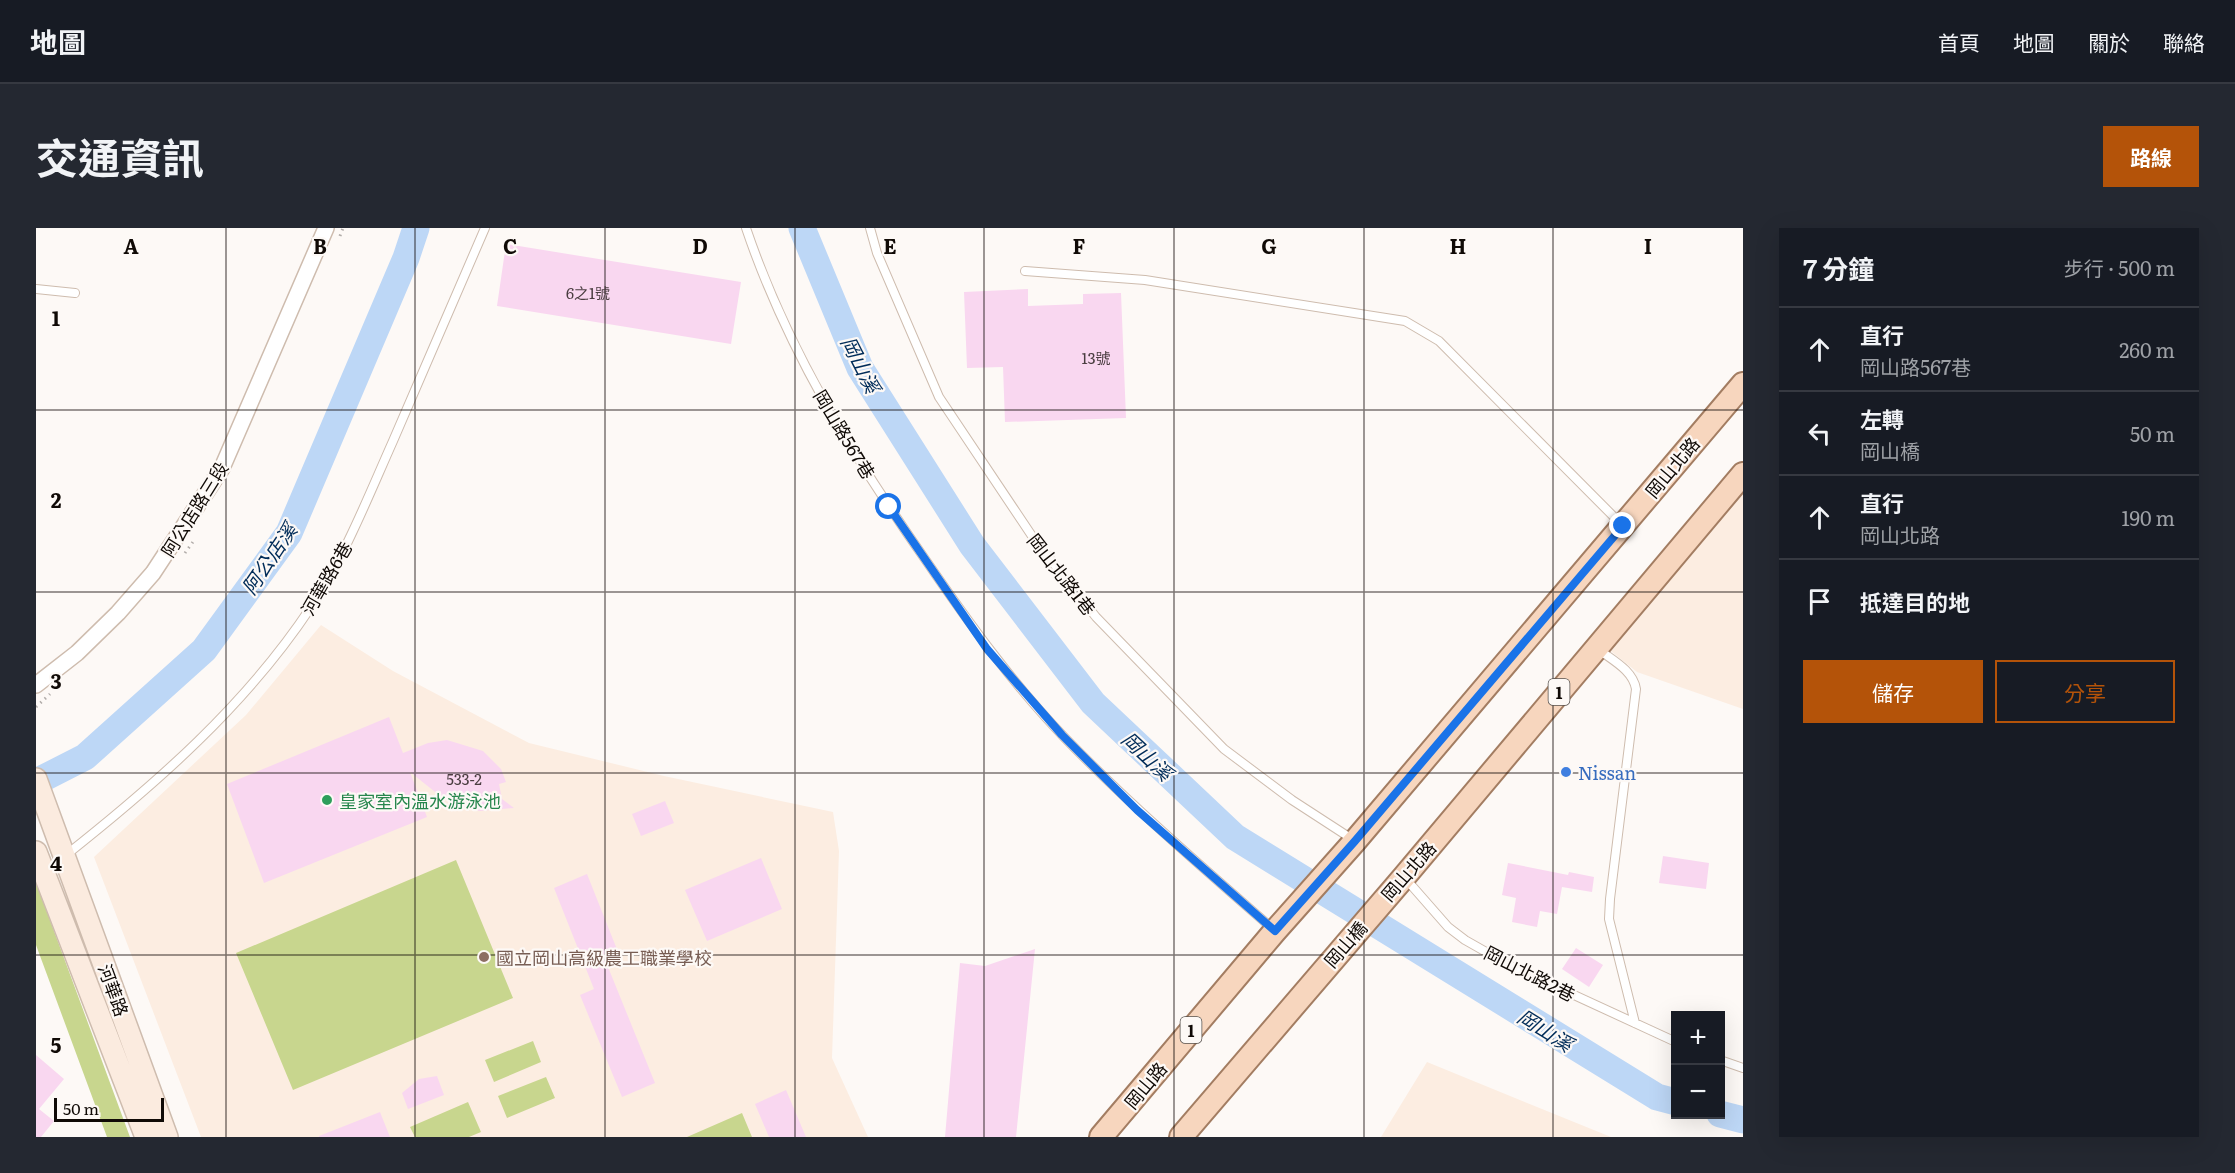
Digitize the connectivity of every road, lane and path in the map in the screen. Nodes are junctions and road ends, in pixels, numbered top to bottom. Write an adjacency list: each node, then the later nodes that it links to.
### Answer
1 (326, 228): 12 (street, 阿公店路三段)
2 (485, 228): 15 (lane, 河華路6巷)
3 (746, 228): 19 (lane, 岡山路567巷)
4 (870, 228): 14 (lane, 岡山北路1巷)
5 (1024, 271): 10 (lane)
6 (36, 289): 7 (lane)
7 (75, 293)
8 (1743, 384): 10 (main road, 岡山北路 / 1)
9 (1743, 474): 11 (main road, 岡山北路 / 1)
10 (1623, 526): 14 (main road, 岡山北路 / 1)
11 (1597, 648): 17 (main road, 岡山北路 / 1); 20 (lane)
12 (36, 685)
13 (36, 779): 15 (street, 河華路)
14 (1350, 846): 19 (main road, 1)
15 (62, 850): 25 (street, 河華路)
16 (37, 854): 24 (street, 河華路)
17 (1404, 877): 18 (main road, 岡山北路 / 1); 20 (lane, 岡山北路2巷)
18 (1375, 910): 27 (main road, 岡山橋 / 1)
19 (1279, 927): 26 (main road, 岡山路 / 1)
20 (1635, 1023): 21 (lane, 岡山北路2巷)
21 (1671, 1040)
22 (1725, 1062): 23 (lane)
23 (1743, 1068)
24 (146, 1137)
25 (167, 1137)
26 (1101, 1137)
27 (1181, 1137)

